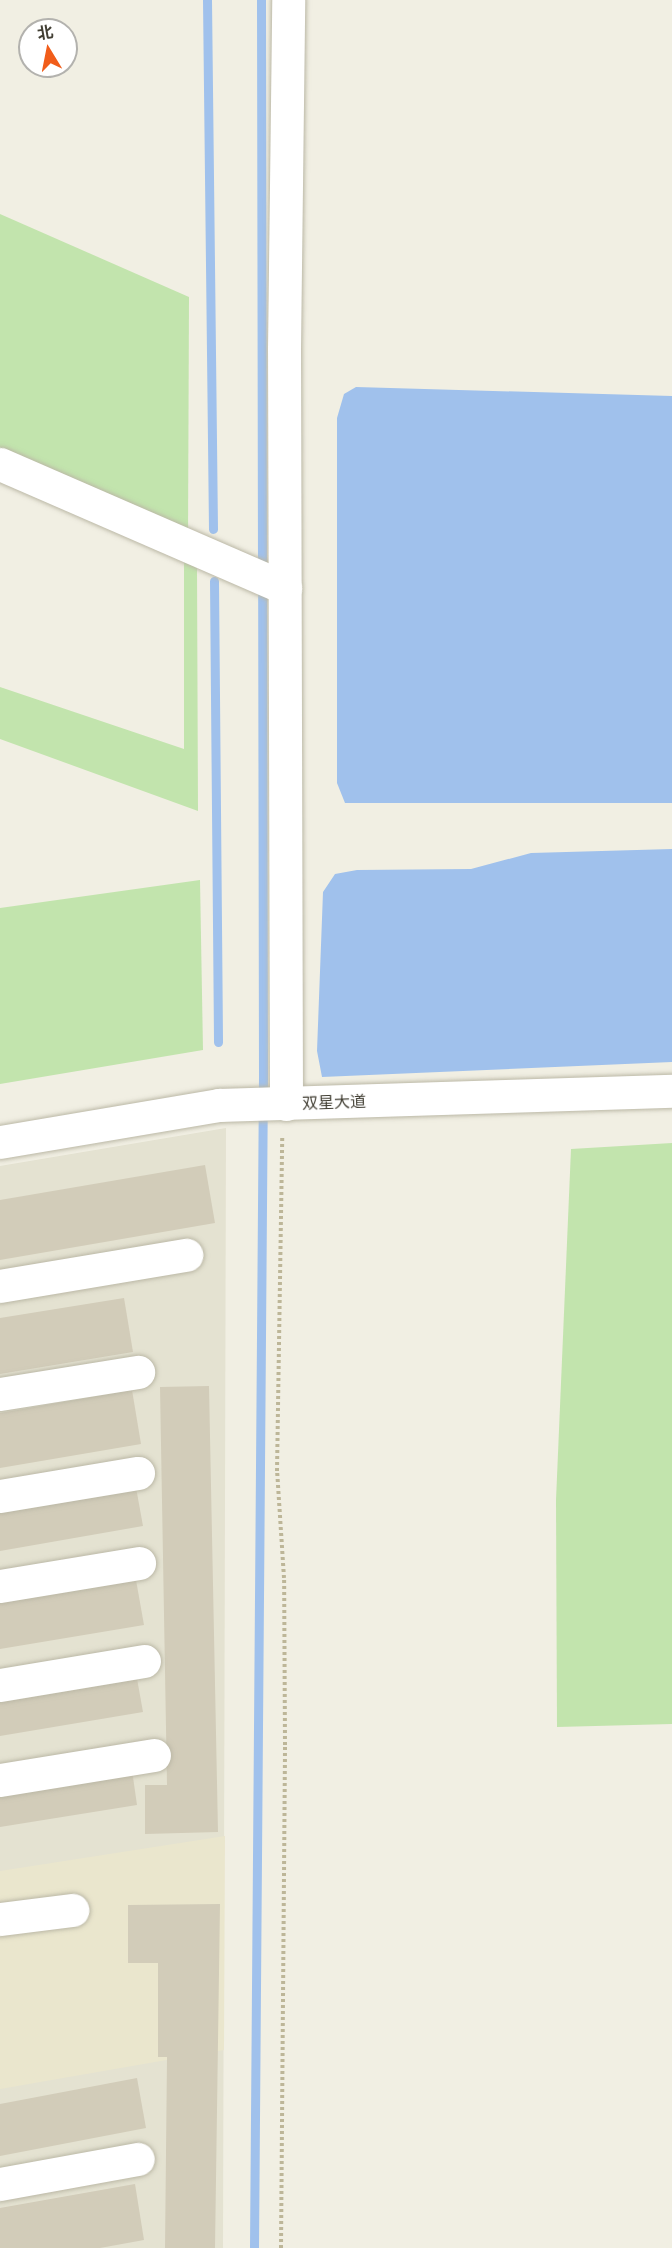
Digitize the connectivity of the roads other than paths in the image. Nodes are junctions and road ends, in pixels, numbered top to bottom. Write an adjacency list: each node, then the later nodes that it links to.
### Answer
1 (288, 0): 3 (street)
2 (0, 464): 3 (street)
3 (285, 588): 5 (street)
4 (672, 1091): 5 (street, 双星大道)
5 (270, 1104): 6 (street, 双星大道)
6 (0, 1142)
7 (186, 1255): 8 (street)
8 (0, 1286)
9 (138, 1372): 10 (street)
10 (0, 1394)
11 (138, 1473): 12 (street)
12 (0, 1496)
13 (139, 1563): 14 (street)
14 (0, 1586)
15 (144, 1661): 16 (street)
16 (0, 1685)
17 (154, 1755): 18 (street)
18 (0, 1780)
19 (72, 1910): 20 (street)
20 (0, 1919)
21 (138, 2159): 22 (street)
22 (0, 2184)

